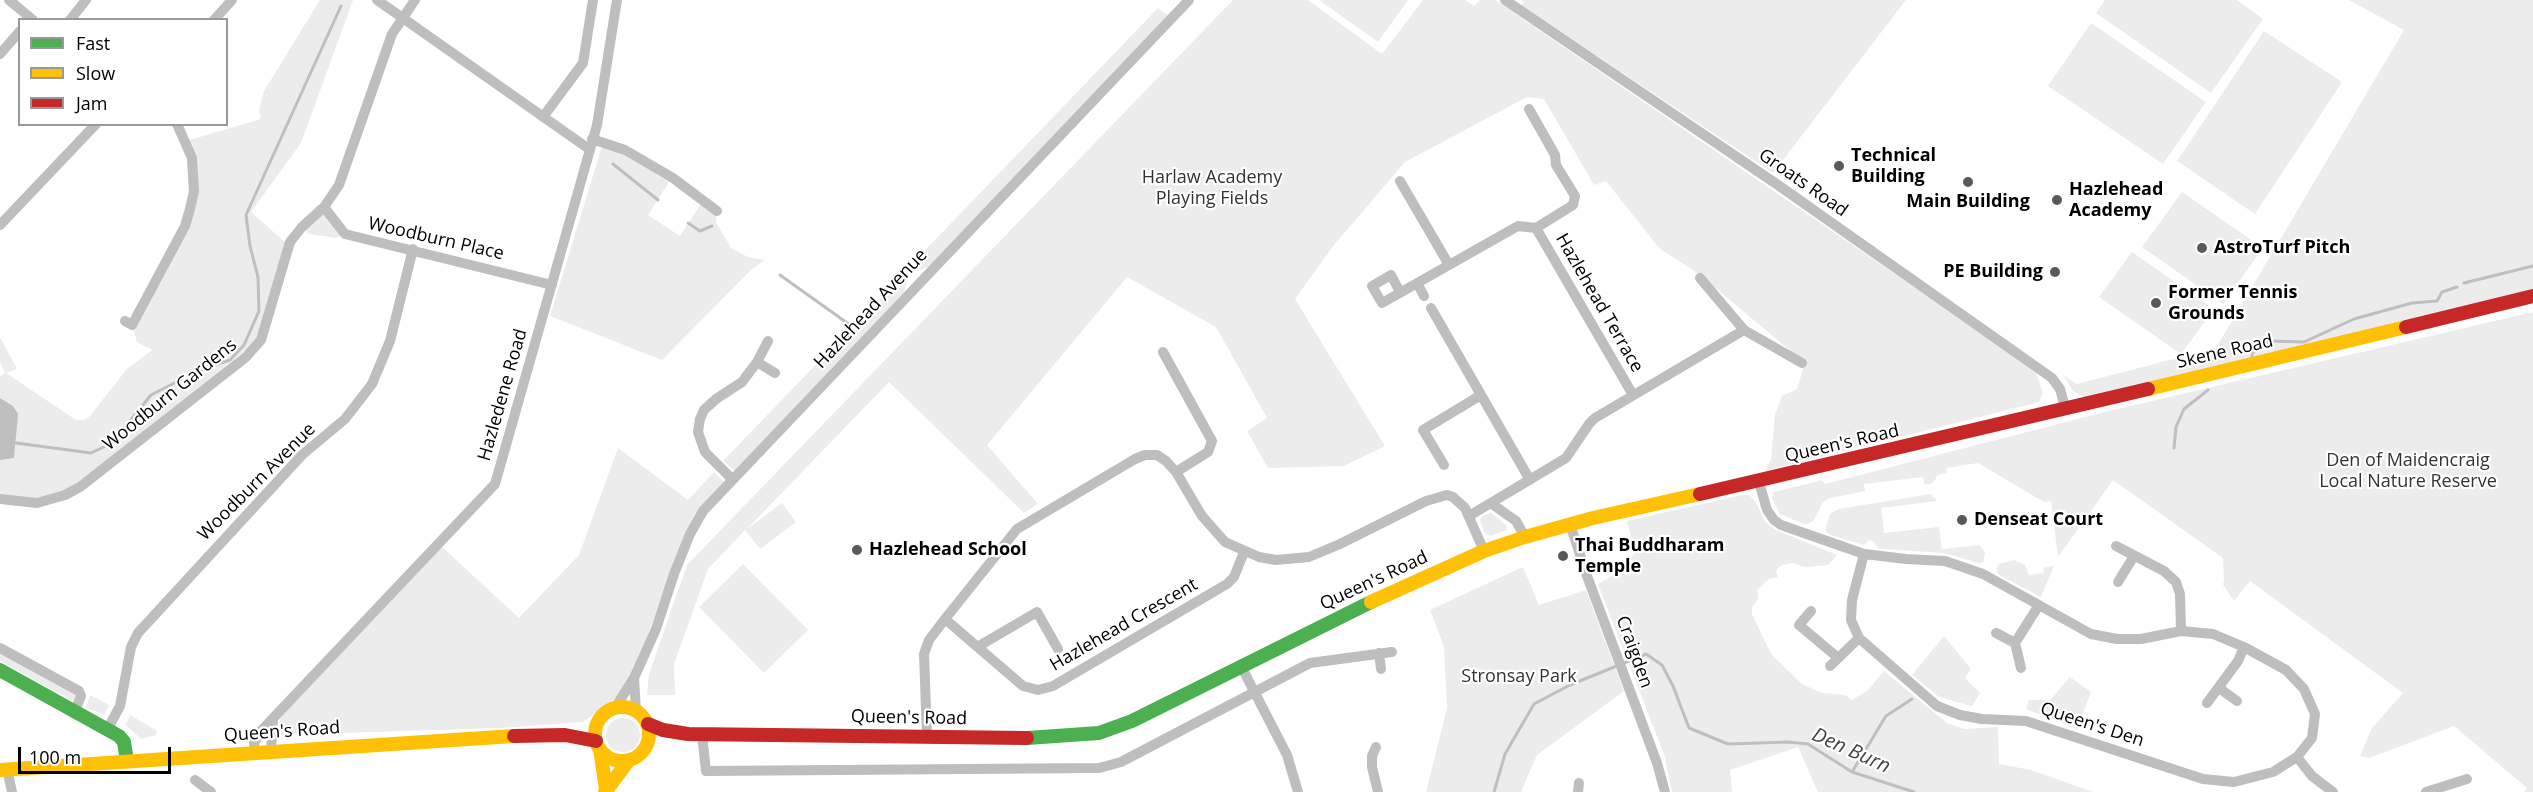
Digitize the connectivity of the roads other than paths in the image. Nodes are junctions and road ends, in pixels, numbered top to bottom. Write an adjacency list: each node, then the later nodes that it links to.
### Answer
1 (9, 0): 10 (street)
2 (86, 0): 11 (street)
3 (232, 0): 12 (street)
4 (377, 0): 13 (street)
5 (415, 0): 13 (street, Woodburn Gardens)
6 (593, 0): 17 (street)
7 (617, 0): 20 (street, Hazledene Road)
8 (1189, 0): 47 (street, Hazlehead Avenue)
9 (1505, 0): 44 (street, Groats Road)
10 (30, 18)
11 (72, 18)
12 (216, 18)
13 (402, 18): 17 (street); 22 (street, Woodburn Gardens)
14 (18, 33): 15 (street)
15 (0, 54)
16 (1529, 109): 25 (street)
17 (543, 117): 20 (street)
18 (94, 126): 24 (street)
19 (178, 126): 35 (street)
20 (591, 144): 23 (street); 30 (street, Hazledene Road)
21 (1400, 181): 27 (street)
22 (324, 207): 26 (street, Woodburn Place); 50 (street, Woodburn Gardens)
23 (717, 211)
24 (0, 225)
25 (1536, 228): 27 (street); 43 (street, Hazlehead Terrace)
26 (412, 249): 30 (street, Woodburn Place); 89 (street, Woodburn Avenue)
27 (1449, 265): 29 (street)
28 (1700, 278): 36 (street)
29 (1417, 283): 31 (street); 32 (street)
30 (552, 285): 87 (street, Hazledene Road)
31 (1400, 292)
32 (1424, 296)
33 (2533, 296): 44 (main road, Skene Road)
34 (1431, 308): 42 (street)
35 (125, 321)
36 (1744, 330): 40 (street); 43 (street)
37 (768, 341): 39 (street)
38 (1163, 352): 46 (street)
39 (757, 362): 41 (street); 47 (street)
40 (1802, 363)
41 (775, 373)
42 (1480, 395): 45 (street); 48 (street)
43 (1633, 395): 48 (street)
44 (2065, 407): 49 (main road, Queen's Road)
45 (1444, 465)
46 (1176, 472): 57 (street); 63 (street)
47 (732, 479): 78 (street, Hazlehead Avenue)
48 (1530, 480): 51 (street)
49 (1759, 482): 53 (main road, Queen's Road); 58 (street, Queen's Den)
50 (0, 499)
51 (1492, 504): 52 (street); 54 (street)
52 (1469, 516): 56 (street); 57 (street)
53 (1570, 524): 54 (main road, Queen's Road); 110 (street, Craigden)
54 (1525, 537): 56 (main road, Queen's Road)
55 (2116, 546): 59 (street)
56 (1484, 551): 74 (main road, Queen's Road)
57 (1244, 552): 68 (street, Hazlehead Crescent)
58 (1864, 554): 61 (street, Queen's Den); 66 (street)
59 (2134, 556): 60 (street); 64 (street)
60 (2118, 582)
61 (2039, 605): 64 (street, Queen's Den); 67 (street)
62 (1811, 611): 66 (street)
63 (945, 619): 68 (street, Hazlehead Crescent); 91 (street)
64 (2181, 631): 69 (street, Queen's Den)
65 (1996, 633): 67 (street)
66 (1859, 638): 98 (street, Queen's Den)
67 (2015, 643): 75 (street)
68 (979, 646): 71 (street, Hazlehead Crescent)
69 (2244, 647): 79 (street); 98 (street, Queen's Den)
70 (0, 648): 85 (street)
71 (1058, 649)
72 (1392, 652): 73 (street)
73 (1379, 653): 76 (street); 80 (street)
74 (1241, 666): 80 (street); 91 (main road, Queen's Road)
75 (2021, 668)
76 (1382, 669)
77 (0, 670): 85 (main road)
78 (634, 678): 83 (street, Hazlehead Avenue); 84 (street, Hazlehead Avenue)
79 (2219, 688): 81 (street); 82 (street)
80 (1255, 693): 92 (street); 108 (street)
81 (2237, 701)
82 (2207, 703)
83 (615, 708): 84 (main road); 86 (main road)
84 (636, 710): 88 (main road)
85 (75, 711): 89 (main road)
86 (600, 719): 90 (main road); 93 (main road)
87 (273, 720): 96 (street); 97 (street, Hazledene Road)
88 (648, 723): 92 (main road, Queen's Road); 94 (main road)
89 (108, 728): 100 (main road)
90 (565, 735): 93 (main road); 96 (main road, Queen's Road)
91 (927, 737): 92 (main road, Queen's Road)
92 (698, 738): 94 (main road, Queen's Road)
93 (598, 745): 99 (main road); 104 (main road)
94 (646, 747): 99 (main road)
95 (1376, 747): 109 (street)
96 (271, 751): 97 (main road, Queen's Road)
97 (255, 752): 100 (main road, Queen's Road)
98 (2297, 757): 111 (street)
99 (629, 760): 104 (main road)
100 (127, 761): 101 (main road, Queen's Road)
101 (4, 769): 106 (street)
102 (2467, 779): 105 (street)
103 (195, 780): 107 (street)
104 (605, 791)
105 (2433, 791)
106 (12, 792)
107 (211, 792)
108 (1298, 792)
109 (1378, 792)
110 (1665, 792)
111 (2333, 792)

